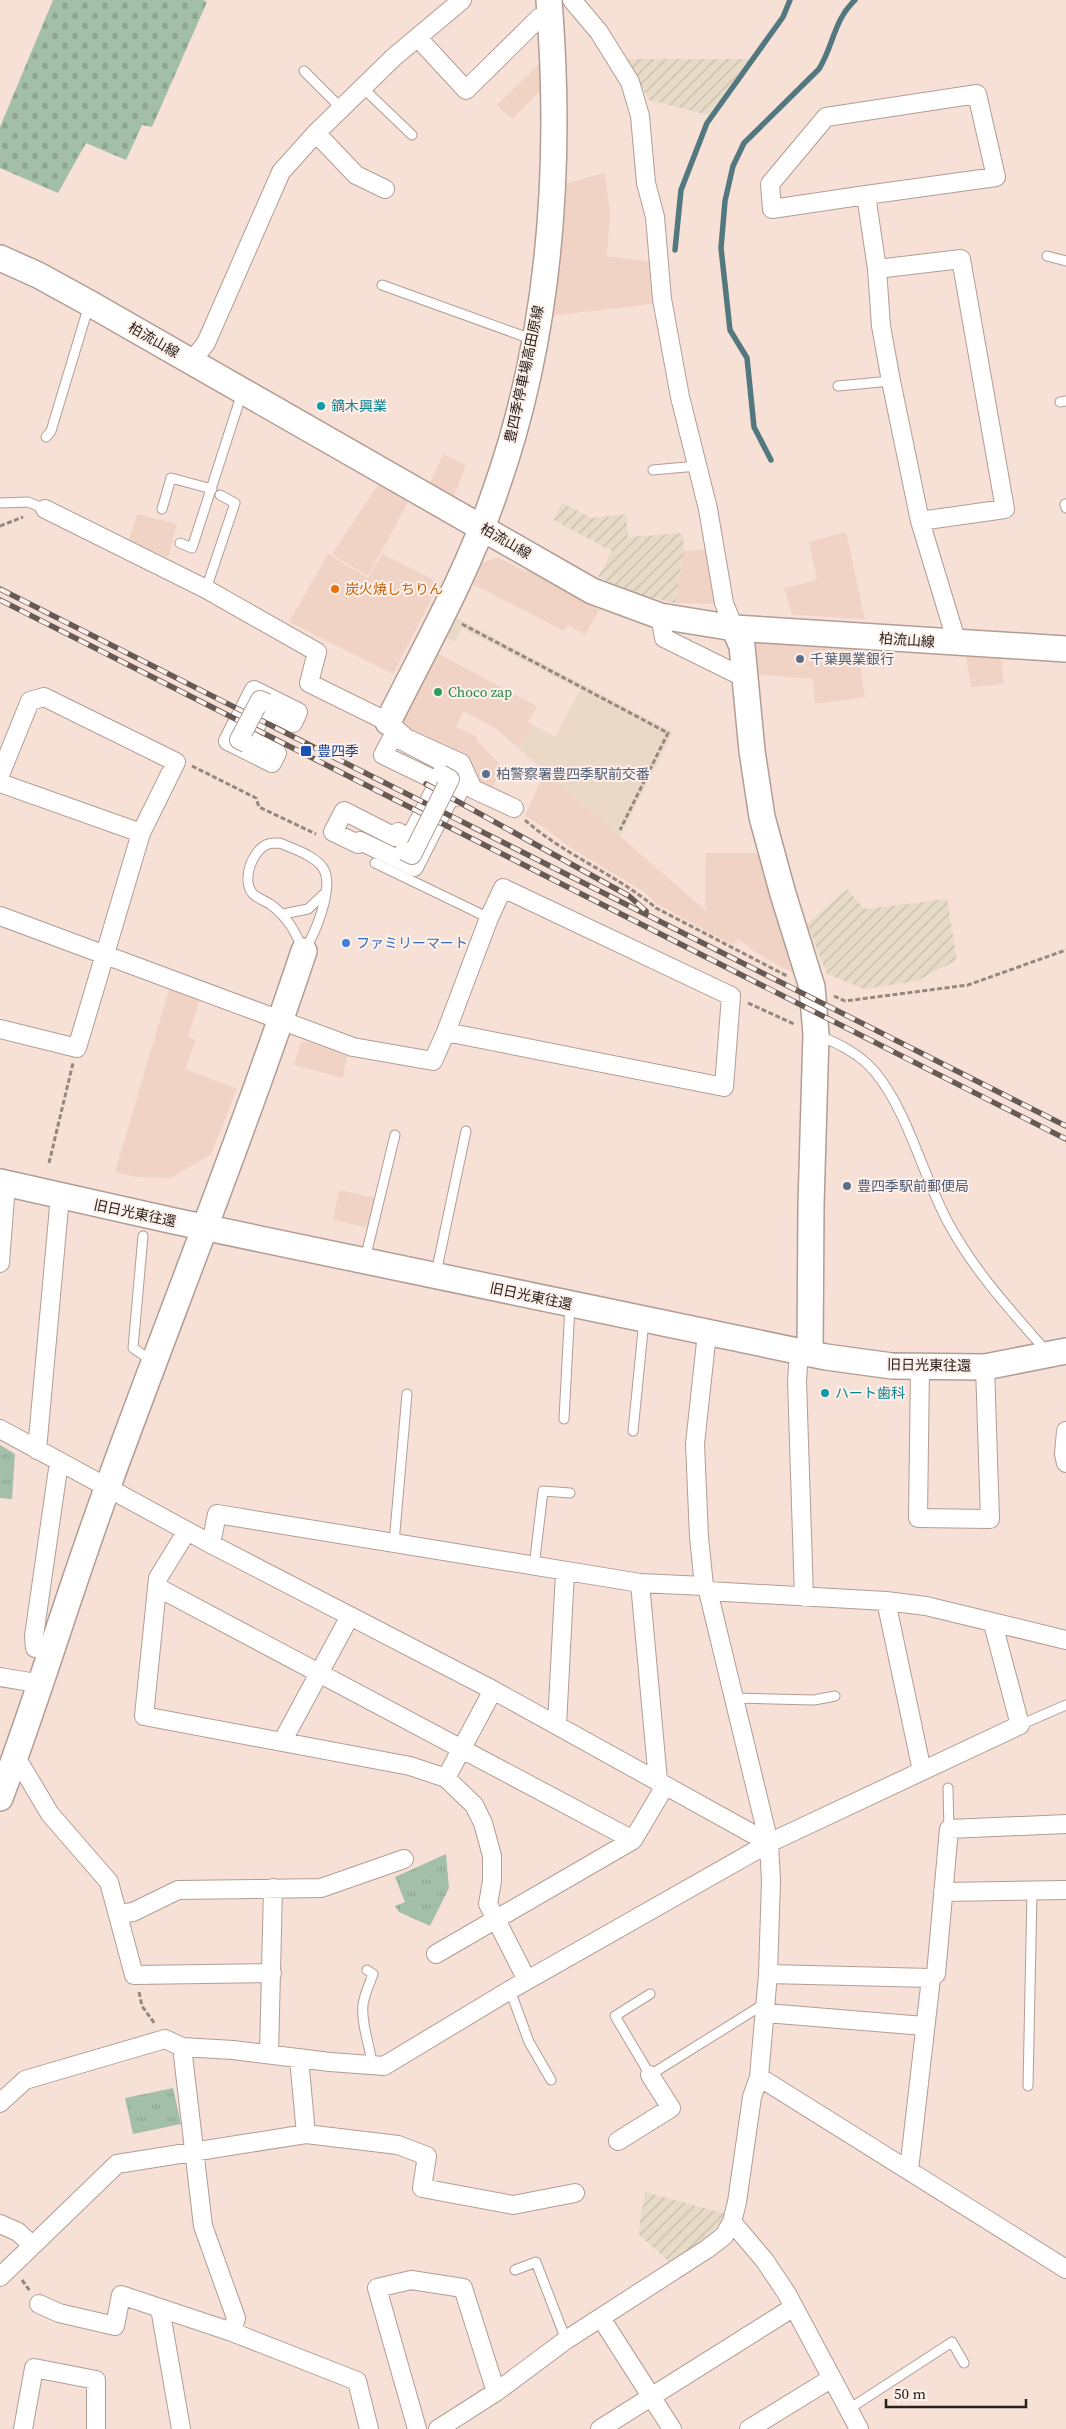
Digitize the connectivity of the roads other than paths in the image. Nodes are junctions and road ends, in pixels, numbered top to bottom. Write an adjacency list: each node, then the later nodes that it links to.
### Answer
1 (462, 0): 4 (street)
2 (572, 0): 24 (street)
3 (550, 8): 4 (street); 18 (street, 豊四季停車場高田原線)
4 (418, 38): 6 (street)
5 (304, 71): 7 (lane)
6 (363, 88): 7 (street); 9 (lane)
7 (342, 108): 8 (street)
8 (316, 133): 10 (street); 19 (street)
9 (412, 135)
10 (385, 189)
11 (866, 195): 11 (street); 15 (street)
12 (1047, 256): 14 (lane)
13 (0, 258): 17 (street, 柏流山線)
14 (1066, 261)
15 (877, 269): 20 (street); 33 (street)
16 (382, 284): 18 (lane)
17 (89, 303): 19 (street, 柏流山線); 23 (lane)
18 (534, 340): 34 (street, 豊四季停車場高田原線)
19 (191, 362): 22 (street, 柏流山線)
20 (892, 381): 21 (lane); 33 (street)
21 (838, 386)
22 (243, 390): 26 (lane); 34 (street, 柏流山線)
23 (46, 437)
24 (697, 466): 25 (lane); 38 (street)
25 (653, 470)
26 (212, 489): 30 (lane); 35 (lane)
27 (220, 495): 36 (lane)
28 (0, 503): 32 (lane)
29 (1066, 504): 31 (lane)
30 (162, 508)
31 (1066, 508)
32 (45, 509): 36 (street)
33 (920, 521): 39 (street)
34 (482, 528): 37 (street, 柏流山線); 43 (street, 豊四季停車場高田原線)
35 (180, 543)
36 (206, 589): 43 (street)
37 (660, 616): 38 (street, 柏流山線); 41 (street)
38 (734, 628): 39 (street, 柏流山線); 41 (street)
39 (957, 644): 40 (street, 柏流山線)
40 (1066, 650)
41 (745, 678): 63 (street)
42 (267, 702): 44 (street, bridge)
43 (388, 722): 50 (street)
44 (246, 743)
45 (383, 755): 45 (street)
46 (272, 763): 46 (street)
47 (441, 774): 52 (street, bridge)
48 (0, 775): 51 (street)
49 (0, 783): 51 (street)
50 (514, 808)
51 (141, 833): 59 (street)
52 (404, 851)
53 (375, 863): 57 (lane)
54 (327, 891): 55 (lane); 55 (lane); 58 (lane)
55 (282, 914): 58 (lane)
56 (0, 916): 59 (street)
57 (489, 918): 62 (street); 62 (street)
58 (304, 951): 60 (street)
59 (104, 954): 60 (street); 61 (street)
60 (281, 1019): 62 (street); 68 (street)
61 (0, 1029)
62 (446, 1032)
63 (816, 1034): 76 (street); 77 (lane)
64 (466, 1131): 72 (lane)
65 (395, 1135): 70 (lane)
66 (3, 1183): 67 (street, 旧日光東往還); 71 (street)
67 (60, 1196): 68 (street, 旧日光東往還); 86 (street)
68 (206, 1227): 70 (street, 旧日光東往還); 78 (street)
69 (144, 1236): 78 (lane)
70 (365, 1261): 72 (street, 旧日光東往還)
71 (0, 1263)
72 (436, 1276): 73 (street, 旧日光東往還)
73 (570, 1304): 74 (street, 旧日光東往還); 82 (lane)
74 (644, 1320): 75 (street, 旧日光東往還); 84 (lane)
75 (707, 1333): 76 (street, 旧日光東往還); 98 (street)
76 (804, 1352): 80 (street, 旧日光東往還); 99 (street)
77 (1057, 1352): 79 (street, 旧日光東往還)
78 (155, 1363): 89 (street)
79 (985, 1366): 80 (street, 旧日光東往還); 80 (street)
80 (920, 1367)
81 (407, 1394): 93 (lane)
82 (564, 1419)
83 (0, 1429): 86 (street)
84 (633, 1430)
85 (1066, 1431): 88 (street)
86 (37, 1450): 87 (street)
87 (59, 1462): 89 (street); 104 (street)
88 (1066, 1463)
89 (107, 1488): 91 (street); 107 (street)
90 (570, 1493): 94 (lane)
91 (186, 1531): 92 (street); 97 (street)
92 (212, 1544): 93 (street); 101 (street)
93 (394, 1544): 94 (street)
94 (534, 1567): 95 (street)
95 (565, 1572): 96 (street); 112 (street)
96 (640, 1583): 98 (street); 119 (street)
97 (157, 1587): 105 (street); 114 (street)
98 (706, 1589): 99 (street); 110 (street)
99 (804, 1597): 100 (street)
100 (886, 1601): 102 (street); 117 (street)
101 (350, 1616): 105 (street); 108 (street)
102 (993, 1624): 103 (street); 113 (street)
103 (1066, 1640)
104 (35, 1648)
105 (320, 1672): 114 (street); 115 (street)
106 (0, 1677): 107 (street)
107 (42, 1684): 116 (street)
108 (493, 1690): 112 (street); 115 (street)
109 (835, 1696): 110 (lane)
110 (732, 1698): 125 (street)
111 (1066, 1705): 113 (lane)
112 (557, 1725): 119 (street)
113 (1020, 1725): 117 (street)
114 (282, 1742): 118 (street)
115 (462, 1749): 118 (street); 124 (street)
116 (16, 1757): 121 (street); 131 (street)
117 (922, 1771): 125 (street)
118 (446, 1778): 132 (street)
119 (661, 1784): 124 (street); 125 (street)
120 (948, 1788): 123 (lane)
121 (0, 1798)
122 (1066, 1824): 123 (street)
123 (949, 1829): 130 (street)
124 (633, 1840): 132 (street)
125 (769, 1843): 136 (street); 138 (street)
126 (404, 1859): 127 (street)
127 (273, 1888): 131 (street); 135 (street)
128 (1066, 1890): 129 (street)
129 (1032, 1891): 130 (street); 150 (lane)
130 (943, 1892): 137 (street)
131 (119, 1914): 135 (street)
132 (495, 1920): 133 (street); 138 (street)
133 (436, 1954)
134 (367, 1970): 146 (lane)
135 (272, 1973): 144 (street)
136 (768, 1974): 137 (street); 141 (street)
137 (931, 1978): 142 (street)
138 (527, 1980): 139 (street)
139 (510, 1990): 146 (street); 149 (lane)
140 (650, 1994): 147 (lane)
141 (766, 2008): 142 (street); 147 (lane); 148 (street)
142 (924, 2026): 155 (street)
143 (182, 2047): 144 (street); 151 (street); 154 (street)
144 (269, 2054): 145 (street)
145 (299, 2059): 146 (street); 152 (street)
146 (372, 2064)
147 (650, 2075): 153 (street)
148 (759, 2076): 155 (street); 157 (street)
149 (551, 2080)
150 (1028, 2086)
151 (0, 2103)
152 (306, 2134): 154 (street); 156 (street)
153 (618, 2141)
154 (193, 2152): 159 (street); 167 (street)
155 (909, 2170): 160 (street)
156 (575, 2193)
157 (732, 2222): 164 (street); 166 (street)
158 (0, 2224): 159 (street)
159 (32, 2245): 162 (street)
160 (1066, 2269)
161 (515, 2270): 168 (lane)
162 (6, 2272)
163 (39, 2304): 165 (street)
164 (794, 2307): 170 (street); 172 (street)
165 (160, 2308): 167 (street); 176 (street)
166 (601, 2318): 168 (street); 172 (street)
167 (232, 2332): 177 (street)
168 (566, 2340): 171 (street)
169 (964, 2363): 173 (lane)
170 (832, 2378): 173 (street); 182 (street)
171 (496, 2392): 178 (street); 179 (street)
172 (652, 2396): 180 (street); 181 (street)
173 (849, 2409): 183 (street)
174 (23, 2429): 175 (street)
175 (96, 2429)
176 (181, 2429)
177 (368, 2429)
178 (416, 2429)
179 (438, 2429)
180 (600, 2429)
181 (672, 2429)
182 (749, 2429)
183 (859, 2429)

